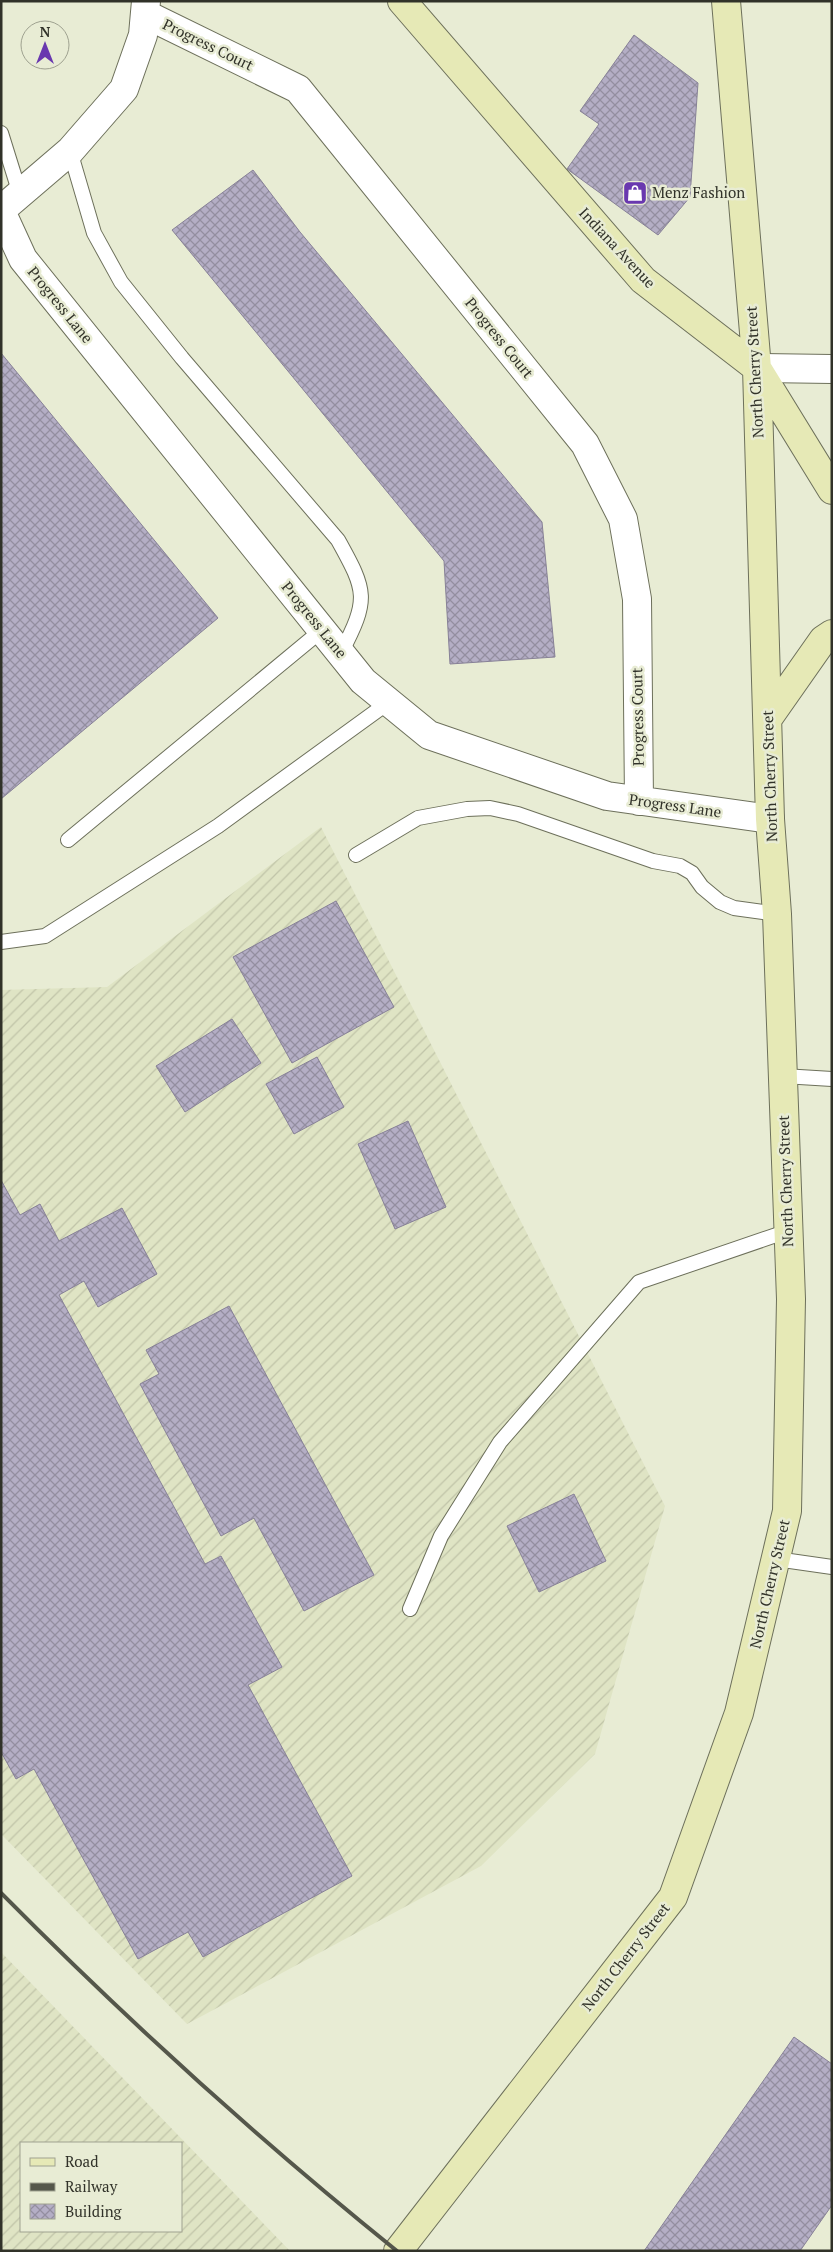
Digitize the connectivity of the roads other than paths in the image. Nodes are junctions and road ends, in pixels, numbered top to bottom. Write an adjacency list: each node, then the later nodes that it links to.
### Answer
1 (402, 1): 7 (main road, Indiana Avenue)
2 (726, 1): 7 (main road, North Cherry Street)
3 (146, 8): 5 (street); 15 (street, Progress Court)
4 (1, 133): 6 (lane)
5 (70, 151): 6 (street); 12 (lane)
6 (8, 205): 10 (street, Progress Lane)
7 (757, 368): 8 (street); 9 (main road, Indiana Avenue); 14 (main road, North Cherry Street)
8 (832, 369)
9 (832, 490)
10 (322, 630): 12 (street, Progress Lane); 17 (lane)
11 (832, 634): 14 (main road)
12 (341, 653): 13 (street, Progress Lane)
13 (389, 702): 15 (street, Progress Lane); 20 (lane)
14 (769, 717): 16 (main road, North Cherry Street)
15 (639, 801): 16 (street, Progress Lane)
16 (770, 819): 19 (main road, North Cherry Street)
17 (68, 840)
18 (356, 855): 19 (lane)
19 (777, 914): 21 (main road, North Cherry Street)
20 (1, 942)
21 (783, 1076): 22 (lane); 23 (main road, North Cherry Street)
22 (832, 1079)
23 (788, 1231): 24 (main road, North Cherry Street); 26 (lane)
24 (776, 1559): 25 (lane); 27 (main road, North Cherry Street)
25 (832, 1567)
26 (410, 1609)
27 (398, 2251)

